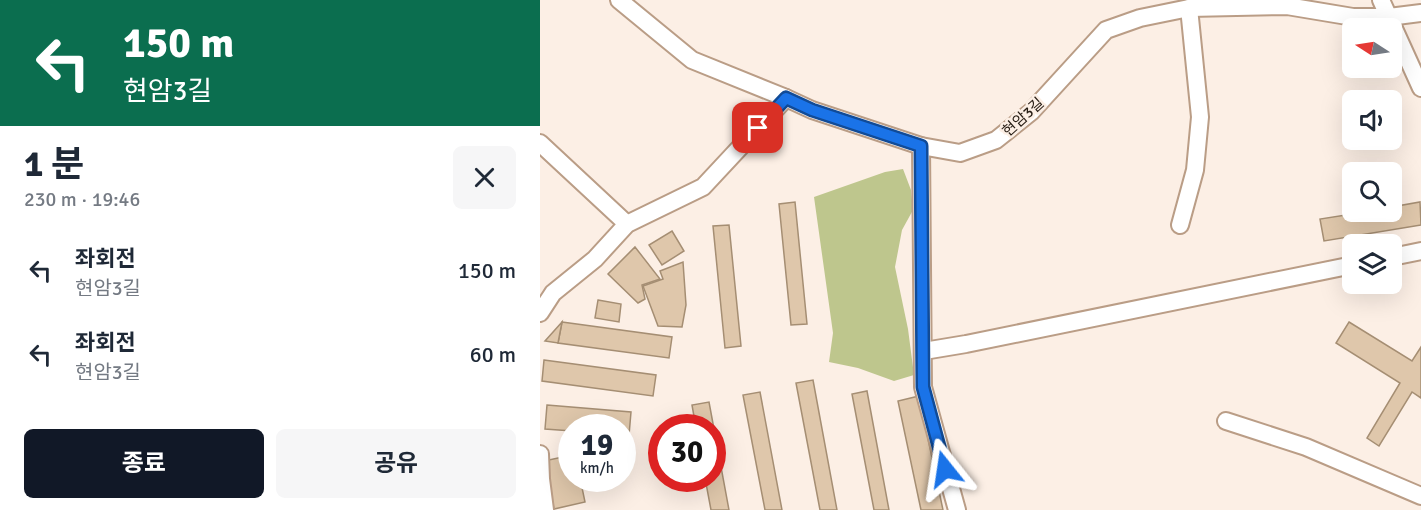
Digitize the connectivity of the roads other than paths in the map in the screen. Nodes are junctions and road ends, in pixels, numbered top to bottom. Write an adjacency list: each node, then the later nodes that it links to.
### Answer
1 (619, 0): 7 (street, 현암3길)
2 (1381, 0): 5 (street)
3 (1189, 8): 5 (street, 현암3길); 9 (street, 현암3길); 11 (street)
4 (1421, 13): 5 (street, 현암3길)
5 (1389, 17): 6 (street)
6 (1421, 88)
7 (786, 98): 9 (street, 현암3길); 10 (street)
8 (540, 143): 10 (street)
9 (921, 146): 16 (street)
10 (627, 224): 15 (street)
11 (1180, 225)
12 (1421, 251): 13 (street)
13 (1402, 255)
14 (1342, 267): 16 (street)
15 (540, 313)
16 (924, 351): 21 (street)
17 (1226, 420): 19 (street)
18 (540, 454): 20 (street)
19 (1421, 496)
20 (545, 510)
21 (957, 510)

